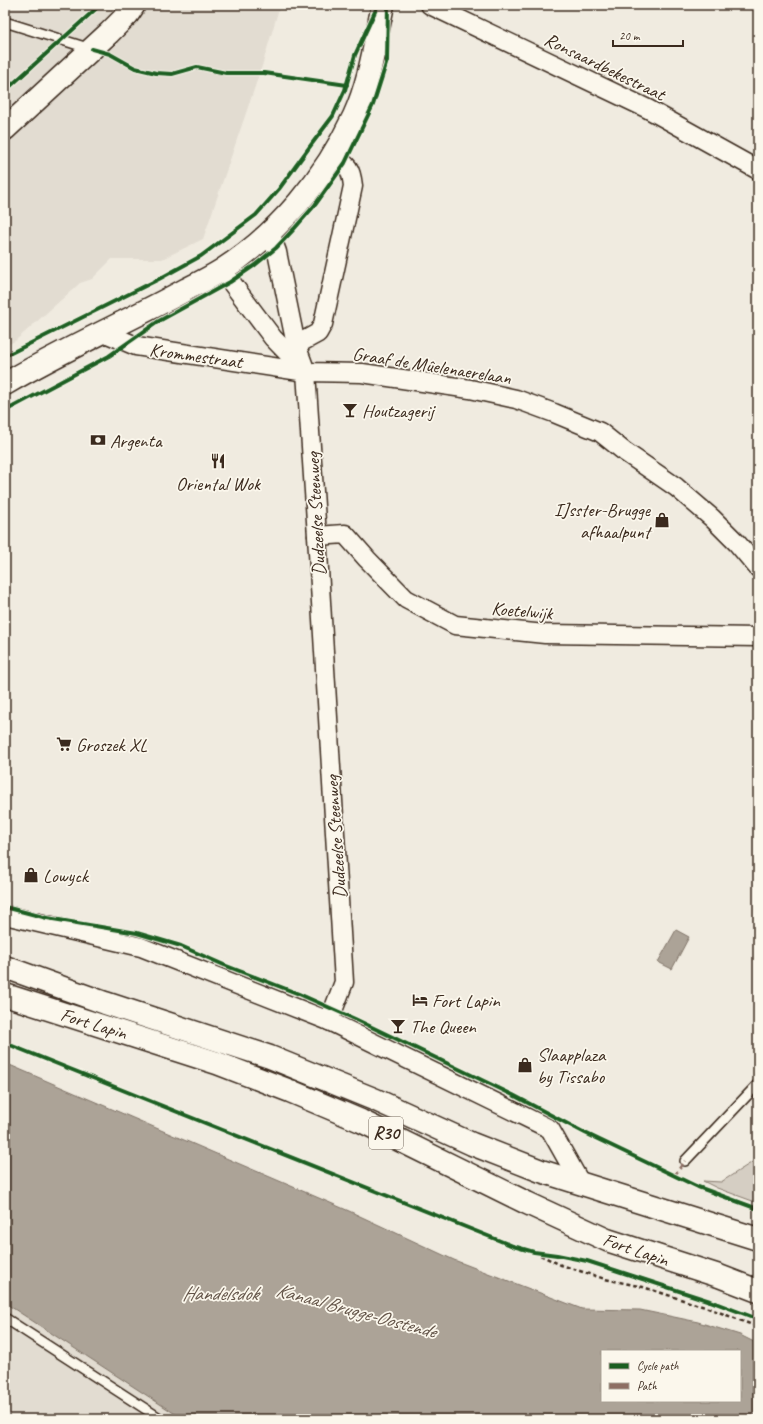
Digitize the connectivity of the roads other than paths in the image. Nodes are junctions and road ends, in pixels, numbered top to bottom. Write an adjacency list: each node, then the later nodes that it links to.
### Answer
1 (134, 5): 5 (main road)
2 (383, 5): 7 (main road)
3 (430, 5): 8 (street, Ronsaardbekestraat)
4 (5, 22): 5 (lane)
5 (92, 49): 6 (main road)
6 (5, 128)
7 (333, 156): 9 (main road); 12 (street)
8 (758, 170)
9 (270, 233): 10 (main road); 12 (street, Dudzeelse Steenweg)
10 (222, 270): 11 (main road); 13 (street)
11 (103, 332): 13 (street, Krommestraat); 14 (main road)
12 (296, 345): 13 (street, Dudzeelse Steenweg)
13 (306, 372): 15 (street, Dudzeelse Steenweg); 16 (street, Graaf de Mûelenaerelaan)
14 (5, 384)
15 (317, 536): 17 (street, Koetelwijk); 21 (street, Dudzeelse Steenweg)
16 (758, 568)
17 (758, 637)
18 (5, 915): 21 (street)
19 (5, 967): 24 (main road, Fort Lapin / R30)
20 (5, 996): 26 (main road, Fort Lapin / R30)
21 (329, 1021): 24 (street)
22 (758, 1084): 23 (lane)
23 (685, 1161)
24 (581, 1184): 25 (main road, Fort Lapin / R30)
25 (758, 1239)
26 (758, 1291)
27 (5, 1318): 28 (lane)
28 (161, 1419)

